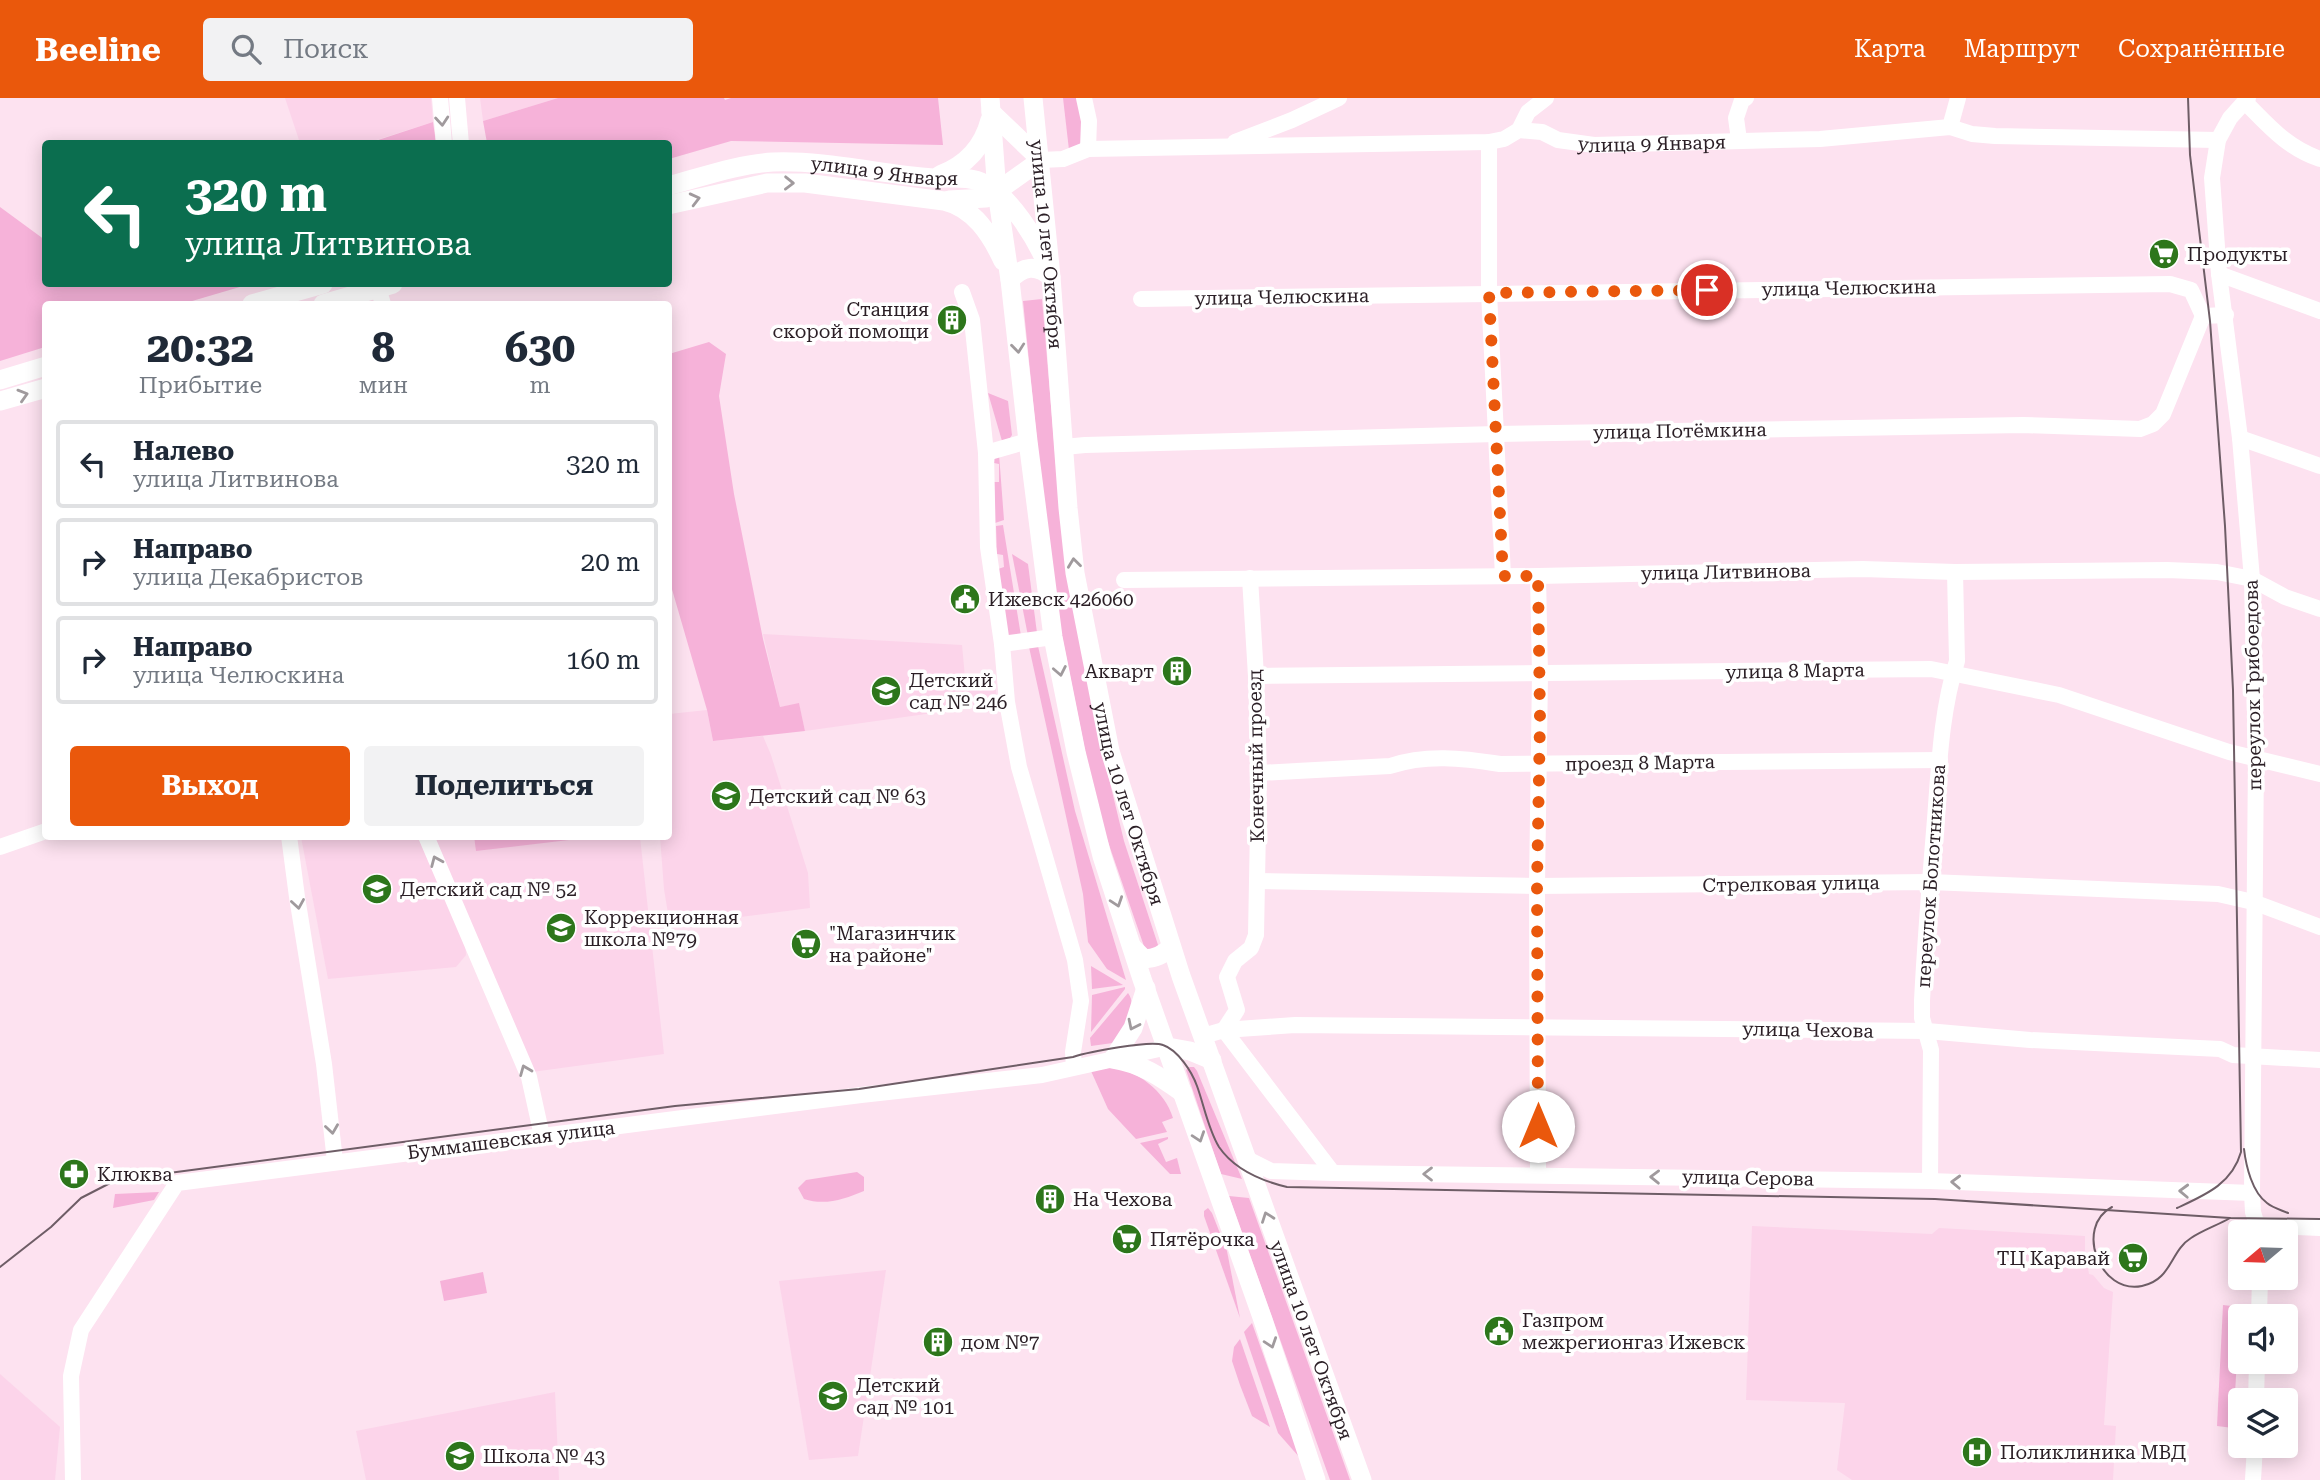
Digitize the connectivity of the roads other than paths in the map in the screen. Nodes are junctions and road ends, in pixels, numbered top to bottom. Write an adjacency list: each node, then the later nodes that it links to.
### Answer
1 (440, 98): 13 (street, one-way to 13)
2 (457, 98): 14 (street)
3 (1033, 98): 21 (main road, улица 10 лет Октября)
4 (1084, 98): 19 (street)
5 (1339, 98): 18 (street)
6 (1546, 98): 12 (street)
7 (1746, 98): 15 (street)
8 (1958, 98): 11 (street)
9 (2246, 100): 16 (street); 20 (street)
10 (990, 105): 21 (main road); 22 (main road); 24 (main road, улица 10 лет Октября)
11 (1950, 127): 15 (street, улица 9 Января); 16 (street, улица 9 Января)
12 (1519, 130): 15 (street, улица 9 Января); 17 (street)
13 (444, 140)
14 (461, 140)
15 (1739, 140)
16 (2218, 140): 27 (street, переулок Грибоедова)
17 (1489, 142): 18 (street); 33 (street)
18 (1223, 147): 19 (street)
19 (1088, 149): 21 (street)
20 (2320, 159)
21 (1041, 160): 24 (main road); 28 (main road, улица 10 лет Октября)
22 (933, 178): 23 (main road, улица 9 Января); 24 (main road, улица 9 Января)
23 (672, 185)
24 (997, 192): 25 (main road); 28 (main road, улица 9 Января); 29 (main road, улица 10 лет Октября)
25 (944, 201): 26 (main road, улица 9 Января, one-way to 25); 29 (main road, улица 9 Января)
26 (672, 204)
27 (2219, 274): 37 (street); 38 (street, переулок Грибоедова)
28 (1051, 277): 29 (main road); 47 (main road, улица 10 лет Октября)
29 (1010, 281): 46 (main road, улица 10 лет Октября, one-way to 46)
30 (312, 287): 35 (main road)
31 (385, 292): 36 (main road)
32 (962, 292): 48 (street)
33 (1489, 293): 34 (street, улица Челюскина); 39 (street, улица Челюскина); 44 (street)
34 (1141, 299)
35 (263, 301)
36 (338, 301)
37 (2320, 311)
38 (2225, 315): 39 (street); 45 (street, переулок Грибоедова)
39 (2203, 316): 44 (street, улица Потёмкина)
40 (42, 367): 41 (main road)
41 (0, 380)
42 (42, 389): 43 (main road, one-way to 42)
43 (0, 401)
44 (1497, 433): 47 (street, улица Потёмкина); 51 (street)
45 (2240, 438): 49 (street); 54 (street, переулок Грибоедова)
46 (1028, 441): 48 (street); 57 (main road, улица 10 лет Октября)
47 (1064, 447): 79 (main road, улица 10 лет Октября, one-way to 47)
48 (986, 453): 58 (street)
49 (2320, 466)
50 (1955, 572): 52 (street, улица Литвинова); 54 (street, улица Литвинова); 60 (street, переулок Болотникова)
51 (1503, 576): 52 (street, улица Литвинова); 53 (street, улица Литвинова)
52 (1538, 576): 59 (street)
53 (1250, 578): 55 (street, улица Литвинова); 61 (street, Конечный проезд)
54 (2252, 579): 56 (street, улица Литвинова); 62 (street, переулок Грибоедова)
55 (1124, 580)
56 (2320, 609)
57 (1053, 637): 58 (street); 80 (main road, улица 10 лет Октября, one-way to 80)
58 (1002, 644): 91 (street)
59 (1540, 674): 60 (street, улица 8 Марта); 61 (street, улица 8 Марта); 65 (street)
60 (1952, 675): 63 (street, улица 8 Марта); 64 (street, переулок Болотникова)
61 (1256, 676): 67 (street, Конечный проезд)
62 (2255, 731): 63 (street, переулок Грибоедова); 66 (street)
63 (2256, 759): 66 (street, улица 8 Марта); 69 (street, переулок Грибоедова)
64 (1940, 760): 65 (street, проезд 8 Марта); 75 (street, переулок Болотникова)
65 (1540, 764): 67 (street, проезд 8 Марта); 76 (street)
66 (2282, 766): 68 (street, улица 8 Марта); 69 (street)
67 (1259, 773): 74 (street, Конечный проезд)
68 (2320, 774)
69 (2255, 795): 77 (street, переулок Грибоедова)
70 (42, 832): 73 (street)
71 (290, 840): 95 (street, one-way to 95)
72 (428, 840): 93 (street, one-way to 72)
73 (0, 847)
74 (1256, 881): 76 (street, Стрелковая улица); 83 (street, Конечный проезд)
75 (1930, 882): 76 (street, Стрелковая улица); 77 (street, Стрелковая улица); 84 (street, переулок Болотникова)
76 (1537, 886): 82 (street)
77 (2253, 902): 78 (street, Стрелковая улица); 87 (street, переулок Грибоедова)
78 (2320, 927)
79 (1171, 947): 80 (main road); 85 (main road, улица 10 лет Октября)
80 (1133, 948): 81 (main road, улица 10 лет Октября)
81 (1146, 988): 86 (main road, улица 10 лет Октября); 88 (main road, one-way to 88)
82 (1539, 1027): 83 (street, улица Чехова); 84 (street, улица Чехова); 97 (street)
83 (1224, 1030): 85 (street, улица Чехова); 96 (street)
84 (1927, 1031): 87 (street, улица Чехова); 98 (street, переулок Болотникова)
85 (1203, 1036): 90 (main road, улица 10 лет Октября)
86 (1168, 1047): 88 (street, Буммашевская улица); 90 (main road); 92 (main road, улица 10 лет Октября)
87 (2253, 1056): 89 (street, улица Чехова); 99 (street, переулок Грибоедова)
88 (1113, 1059): 91 (street, Буммашевская улица); 92 (main road)
89 (2320, 1059)
90 (1212, 1060): 94 (main road, улица 10 лет Октября)
91 (1074, 1067): 93 (street, Буммашевская улица)
92 (1184, 1093): 105 (main road, улица 10 лет Октября, one-way to 105)
93 (542, 1136): 95 (street, Буммашевская улица)
94 (1247, 1158): 96 (street, улица Серова); 106 (main road, улица 10 лет Октября, one-way to 94)
95 (335, 1161): 104 (street, Буммашевская улица)
96 (1333, 1173): 97 (street, улица Серова, one-way to 96)
97 (1538, 1175): 98 (street, улица Серова, one-way to 97)
98 (1930, 1181): 99 (street, улица Серова, one-way to 98)
99 (2252, 1193): 100 (street, переулок Грибоедова)
100 (2256, 1220)
101 (2298, 1228): 102 (street)
102 (2320, 1228)
103 (2254, 1458): 107 (street)
104 (73, 1480)
105 (1317, 1480)
106 (1362, 1480)
107 (2253, 1480)

